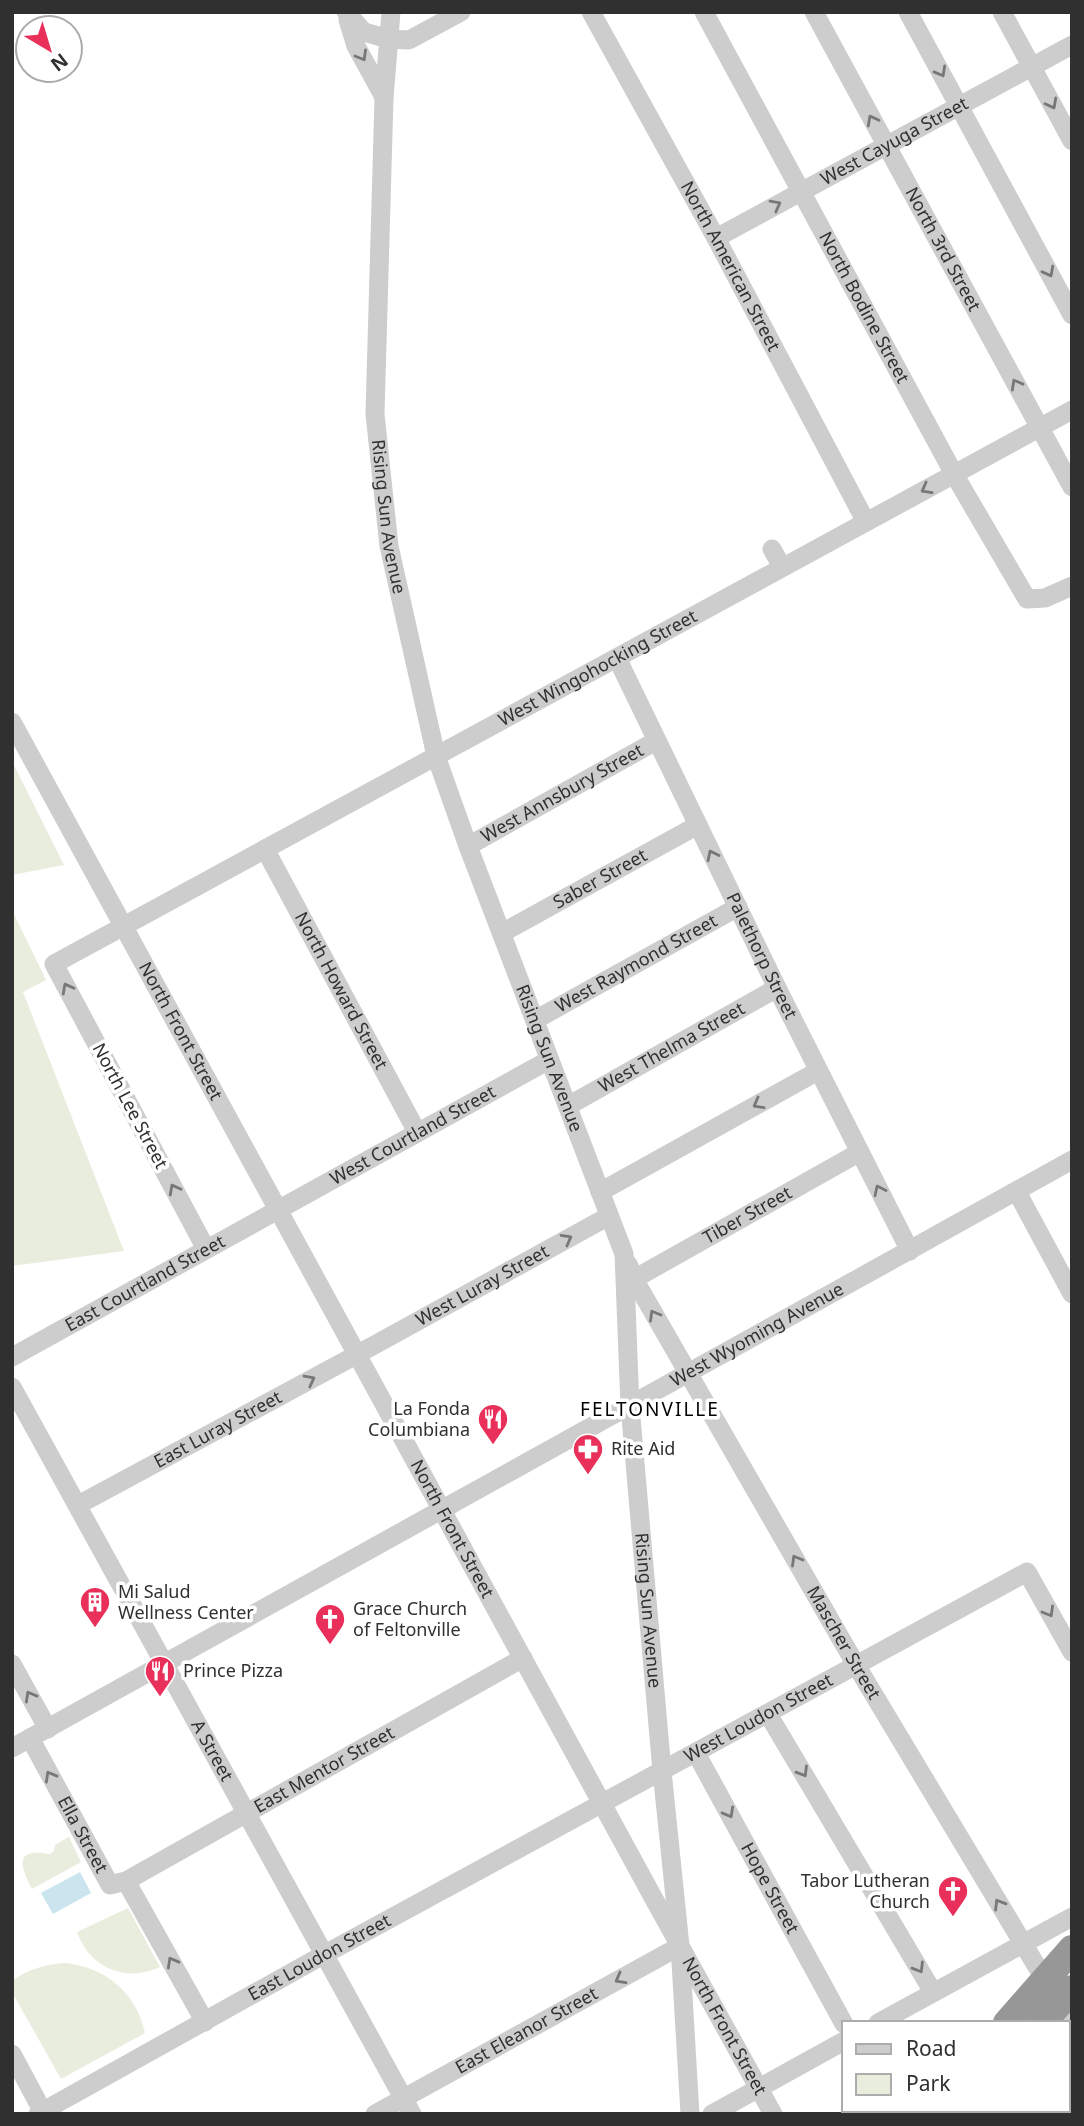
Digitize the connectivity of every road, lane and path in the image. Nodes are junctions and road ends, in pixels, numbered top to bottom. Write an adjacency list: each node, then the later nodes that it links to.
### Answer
1 (346, 12): 9 (street); 12 (street, one-way to 12)
2 (391, 12): 9 (street, Rising Sun Avenue)
3 (461, 12): 9 (street)
4 (591, 12): 17 (street, North American Street)
5 (704, 12): 16 (street, North Bodine Street)
6 (814, 12): 15 (street, North 3rd Street, one-way to 6)
7 (908, 12): 13 (street, one-way to 13)
8 (1002, 12): 11 (street)
9 (389, 39): 12 (street, Rising Sun Avenue)
10 (1072, 45): 11 (street, West Cayuga Street)
11 (1032, 67): 13 (street, West Cayuga Street); 14 (street, one-way to 14)
12 (384, 98): 30 (street, Rising Sun Avenue)
13 (959, 106): 15 (street, West Cayuga Street); 18 (street, one-way to 18)
14 (1072, 141)
15 (886, 146): 16 (street, West Cayuga Street); 20 (street, North 3rd Street, one-way to 15)
16 (802, 191): 17 (street, West Cayuga Street, one-way to 16); 21 (street, North Bodine Street)
17 (716, 238): 23 (street, North American Street)
18 (1072, 315)
19 (1072, 410): 20 (street, West Wingohocking Street)
20 (1040, 428): 21 (street, West Wingohocking Street); 22 (street, North 3rd Street)
21 (954, 474): 23 (street, West Wingohocking Street, one-way to 23); 26 (street, North Bodine Street)
22 (1072, 487)
23 (866, 522): 25 (street, West Wingohocking Street)
24 (772, 549): 25 (street)
25 (782, 568): 27 (street, West Wingohocking Street)
26 (1072, 586)
27 (617, 658): 29 (street, Palethorp Street); 30 (street, West Wingohocking Street)
28 (12, 722): 35 (street, North Front Street)
29 (656, 741): 31 (street, Palethorp Street); 32 (street, West Annsbury Street)
30 (436, 756): 32 (street, Rising Sun Avenue); 33 (street, West Wingohocking Street)
31 (698, 825): 34 (street, Palethorp Street, one-way to 31); 36 (street, Saber Street)
32 (468, 846): 36 (street, Rising Sun Avenue)
33 (265, 849): 35 (street, West Wingohocking Street); 43 (street, North Howard Street)
34 (738, 907): 38 (street, Palethorp Street); 39 (street, West Raymond Street)
35 (124, 926): 37 (street, West Wingohocking Street); 48 (street, North Front Street)
36 (502, 933): 39 (street, Rising Sun Avenue)
37 (54, 964): 50 (street, North Lee Street, one-way to 37)
38 (777, 988): 41 (street, Palethorp Street); 42 (street, West Thelma Street)
39 (535, 1020): 40 (street, Rising Sun Avenue)
40 (550, 1060): 42 (street, Rising Sun Avenue); 43 (street, West Courtland Street)
41 (818, 1071): 44 (street, Palethorp Street); 46 (street, one-way to 46)
42 (568, 1107): 46 (street, Rising Sun Avenue)
43 (417, 1132): 48 (street, West Courtland Street)
44 (860, 1152): 51 (street, Palethorp Street, one-way to 44); 53 (street, Tiber Street)
45 (1072, 1160): 47 (street, West Wyoming Avenue)
46 (600, 1192): 49 (street, Rising Sun Avenue)
47 (1017, 1192): 51 (street, West Wyoming Avenue); 54 (street)
48 (278, 1209): 50 (street, East Courtland Street); 55 (street, North Front Street)
49 (609, 1216): 52 (street, Rising Sun Avenue); 55 (street, West Luray Street, one-way to 49)
50 (206, 1249): 56 (street, East Courtland Street)
51 (910, 1251): 57 (street, West Wyoming Avenue)
52 (624, 1254): 53 (street, Mascher Street); 59 (street, Rising Sun Avenue)
53 (634, 1279): 57 (street, Mascher Street, one-way to 53)
54 (1072, 1293)
55 (358, 1354): 60 (street, East Luray Street, one-way to 55); 61 (street, North Front Street)
56 (12, 1357)
57 (688, 1374): 59 (street, West Wyoming Avenue); 66 (street, Mascher Street, one-way to 57)
58 (12, 1387): 60 (street, A Street)
59 (630, 1406): 61 (street, West Wyoming Avenue); 72 (street, Rising Sun Avenue)
60 (78, 1505): 64 (street, A Street)
61 (443, 1510): 63 (street, North Front Street); 64 (street, West Wyoming Avenue)
62 (1072, 1652): 66 (street, West Loudon Street, one-way to 62)
63 (523, 1658): 73 (street, North Front Street); 74 (street, East Mentor Street)
64 (165, 1663): 68 (street, West Wyoming Avenue); 74 (street, A Street)
65 (12, 1664): 68 (street, one-way to 65)
66 (856, 1665): 67 (street, West Loudon Street); 77 (street, Mascher Street, one-way to 66)
67 (768, 1714): 71 (street, West Loudon Street); 82 (street, one-way to 82)
68 (48, 1728): 69 (street, West Wyoming Avenue)
69 (30, 1738): 70 (street, West Wyoming Avenue); 75 (street, Ella Street, one-way to 69)
70 (12, 1748)
71 (696, 1753): 72 (street, West Loudon Street); 84 (street, Hope Street, one-way to 84)
72 (662, 1771): 73 (street, West Loudon Street); 78 (street, Rising Sun Avenue)
73 (602, 1803): 78 (street, North Front Street); 80 (street, East Loudon Street)
74 (246, 1814): 75 (street, East Mentor Street); 80 (street, A Street)
75 (126, 1881): 87 (street, Ella Street, one-way to 75)
76 (1072, 1917): 77 (street)
77 (1023, 1944): 81 (street, Mascher Street); 82 (street)
78 (680, 1946): 90 (street, North Front Street); 91 (street, East Eleanor Street, one-way to 91); 94 (street, Rising Sun Avenue)
79 (1072, 1948): 81 (highway)
80 (325, 1954): 87 (street, East Loudon Street); 91 (street, A Street)
81 (1044, 1980): 83 (street, Mascher Street); 86 (highway)
82 (933, 1992): 85 (street)
83 (1061, 2010)
84 (842, 2021)
85 (882, 2021)
86 (1009, 2021)
87 (205, 2022): 92 (street, East Loudon Street)
88 (842, 2042): 90 (street)
89 (12, 2053): 92 (street)
90 (759, 2088): 95 (street); 96 (street, North Front Street)
91 (408, 2106): 93 (street, East Eleanor Street)
92 (42, 2113)
93 (375, 2114)
94 (690, 2114)
95 (712, 2114)
96 (773, 2114)

